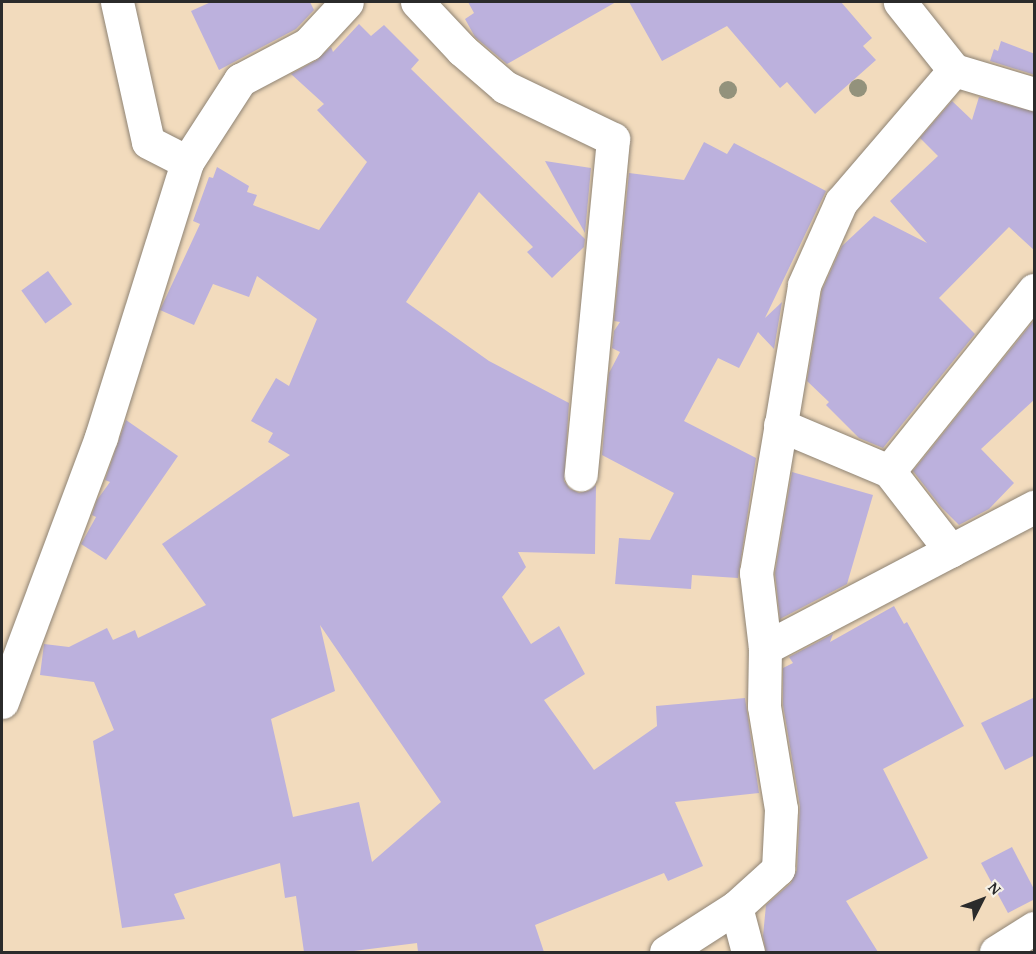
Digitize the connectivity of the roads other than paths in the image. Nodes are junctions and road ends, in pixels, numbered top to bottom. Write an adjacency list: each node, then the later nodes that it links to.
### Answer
1 (117, 2): 7 (street)
2 (347, 2): 7 (street)
3 (417, 2): 11 (street)
4 (900, 2): 5 (street)
5 (954, 70): 6 (street); 9 (street)
6 (1035, 94)
7 (186, 162): 15 (street)
8 (1035, 290): 10 (street)
9 (780, 425): 10 (street); 14 (street)
10 (889, 471): 13 (street)
11 (581, 474)
12 (1035, 507): 13 (street)
13 (951, 550): 14 (street)
14 (765, 648): 16 (street)
15 (2, 702)
16 (736, 907): 18 (street); 19 (street)
17 (1035, 928): 20 (street)
18 (666, 952)
19 (748, 952)
20 (996, 952)

